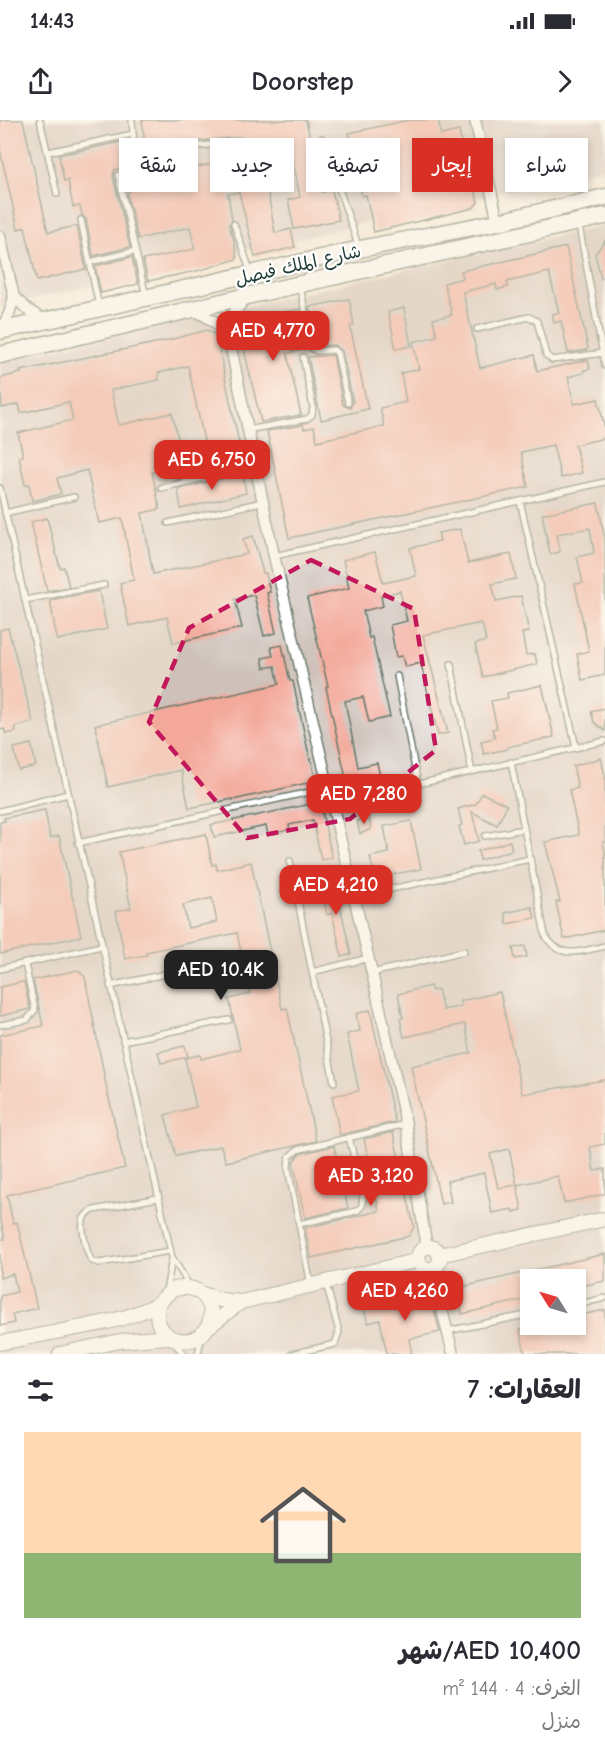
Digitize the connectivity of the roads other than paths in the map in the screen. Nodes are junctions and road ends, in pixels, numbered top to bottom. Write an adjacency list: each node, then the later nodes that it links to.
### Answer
1 (40, 120): 6 (lane)
2 (132, 120): 4 (lane)
3 (475, 120): 13 (street)
4 (133, 134): 5 (lane); 6 (lane)
5 (210, 145)
6 (48, 153): 9 (lane)
7 (118, 175): 18 (lane)
8 (340, 192): 17 (lane)
9 (57, 194)
10 (605, 197): 13 (main road, شارع الملك فيصل)
11 (605, 216): 14 (main road, شارع الملك فيصل)
12 (81, 220): 19 (lane)
13 (498, 222): 17 (main road, شارع الملك فيصل)
14 (578, 222): 22 (main road, شارع الملك فيصل); 32 (lane)
15 (234, 224): 21 (lane)
16 (0, 236): 20 (street)
17 (360, 249): 21 (main road, شارع الملك فيصل)
18 (135, 251): 19 (lane); 25 (lane)
19 (90, 262): 26 (lane)
20 (4, 268): 24 (street)
21 (251, 274): 25 (main road, شارع الملك فيصل)
22 (299, 284): 23 (main road, شارع الملك فيصل); 37 (lane)
23 (247, 296): 27 (main road, شارع الملك فيصل); 31 (street)
24 (14, 297): 28 (street); 30 (street)
25 (146, 298): 26 (main road, شارع الملك فيصل)
26 (100, 309): 28 (main road, شارع الملك فيصل)
27 (194, 310): 31 (street); 34 (main road, شارع الملك فيصل)
28 (46, 321): 30 (main road, شارع الملك فيصل)
29 (477, 329): 33 (lane)
30 (0, 331)
31 (228, 333): 38 (street)
32 (602, 338): 33 (lane)
33 (603, 353): 36 (lane)
34 (0, 356)
35 (303, 357): 38 (lane)
36 (605, 366)
37 (348, 403)
38 (247, 430): 39 (street)
39 (255, 466): 42 (lane); 45 (street)
40 (605, 482): 44 (lane)
41 (0, 488): 46 (lane)
42 (161, 488)
43 (74, 497): 46 (lane)
44 (520, 501): 48 (lane); 54 (lane)
45 (262, 502): 47 (lane); 48 (street)
46 (5, 513): 50 (lane)
47 (168, 523)
48 (274, 556): 58 (street)
49 (104, 585): 50 (lane)
50 (25, 600): 59 (lane)
51 (451, 664): 56 (lane)
52 (397, 676): 57 (lane)
53 (605, 741): 54 (lane)
54 (576, 747): 55 (lane)
55 (511, 762): 56 (lane); 62 (lane)
56 (472, 772): 57 (lane)
57 (418, 784): 60 (lane)
58 (328, 788): 60 (street); 64 (lane)
59 (68, 794): 61 (lane); 64 (lane)
60 (332, 804): 67 (street)
61 (0, 811)
62 (524, 829): 63 (lane); 65 (lane)
63 (485, 836)
64 (78, 843): 68 (lane)
65 (530, 859): 67 (lane); 69 (lane)
66 (290, 861): 75 (lane)
67 (354, 897): 71 (street)
68 (101, 946): 73 (lane); 77 (lane)
69 (605, 946)
70 (464, 951): 76 (lane)
71 (369, 958): 75 (lane); 76 (street)
72 (229, 960): 77 (lane)
73 (25, 964): 74 (lane); 79 (lane)
74 (0, 969)
75 (312, 972): 81 (lane)
76 (372, 973): 82 (street)
77 (110, 986): 80 (lane)
78 (229, 1020): 80 (lane)
79 (0, 1025)
80 (123, 1041): 84 (lane)
81 (334, 1082)
82 (406, 1124): 83 (lane); 87 (street)
83 (349, 1137): 86 (lane); 86 (lane)
84 (158, 1198): 88 (lane); 88 (lane)
85 (605, 1219): 89 (street)
86 (299, 1224): 93 (lane)
87 (427, 1248): 89 (street); 90 (street)
88 (171, 1254): 94 (lane); 96 (lane)
89 (439, 1255): 91 (street)
90 (418, 1260): 91 (street); 92 (street)
91 (432, 1269): 101 (street)
92 (326, 1283): 93 (street); 107 (lane)
93 (312, 1287): 97 (street)
94 (197, 1291): 96 (street); 97 (street); 100 (street)
95 (605, 1298): 98 (lane)
96 (162, 1299): 102 (street); 103 (street)
97 (242, 1302): 100 (street)
98 (586, 1303)
99 (520, 1316): 101 (lane)
100 (205, 1331): 102 (street); 106 (lane)
101 (447, 1331): 108 (street)
102 (170, 1338): 104 (street); 105 (lane)
103 (0, 1343)
104 (60, 1354)
105 (184, 1354)
106 (198, 1354)
107 (291, 1354)
108 (453, 1354)

